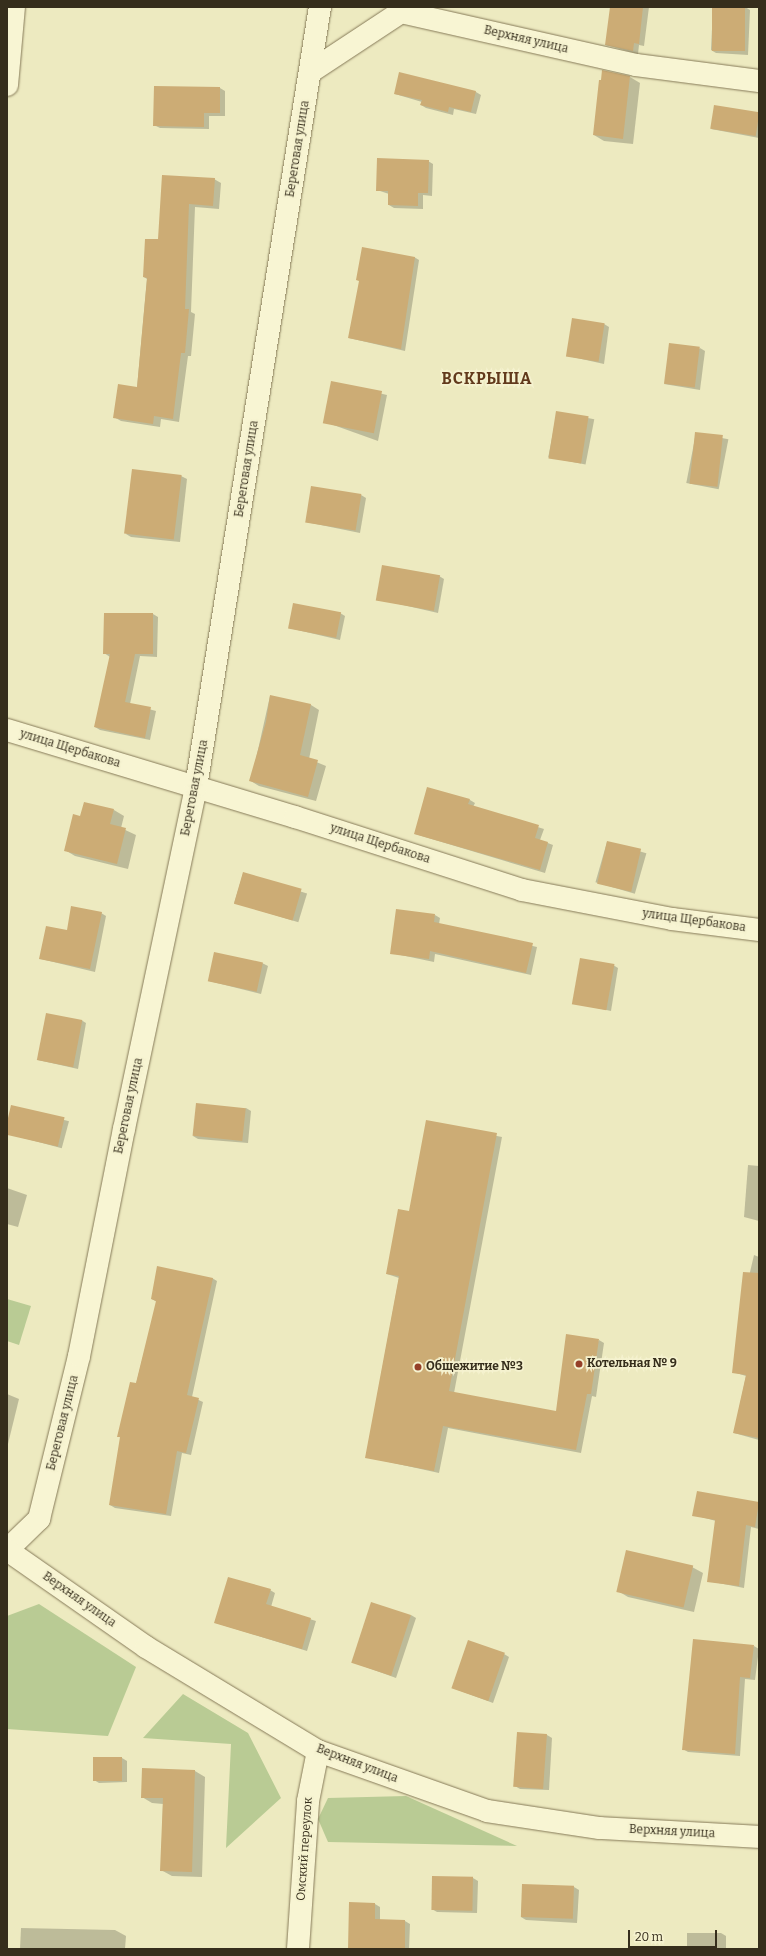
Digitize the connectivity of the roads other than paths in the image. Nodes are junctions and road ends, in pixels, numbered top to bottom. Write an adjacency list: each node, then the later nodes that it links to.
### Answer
1 (14, 7): 5 (street)
2 (320, 7): 3 (street, Береговая улица)
3 (310, 72): 4 (street, Верхняя улица); 7 (street, Береговая улица)
4 (759, 81)
5 (7, 85)
6 (7, 730): 7 (street, улица Щербакова)
7 (196, 787): 8 (street, улица Щербакова); 9 (street, Береговая улица)
8 (759, 930)
9 (7, 1550): 10 (street, Верхняя улица)
10 (318, 1751): 11 (street, Верхняя улица); 12 (street, Омский переулок)
11 (759, 1837)
12 (298, 1949)

